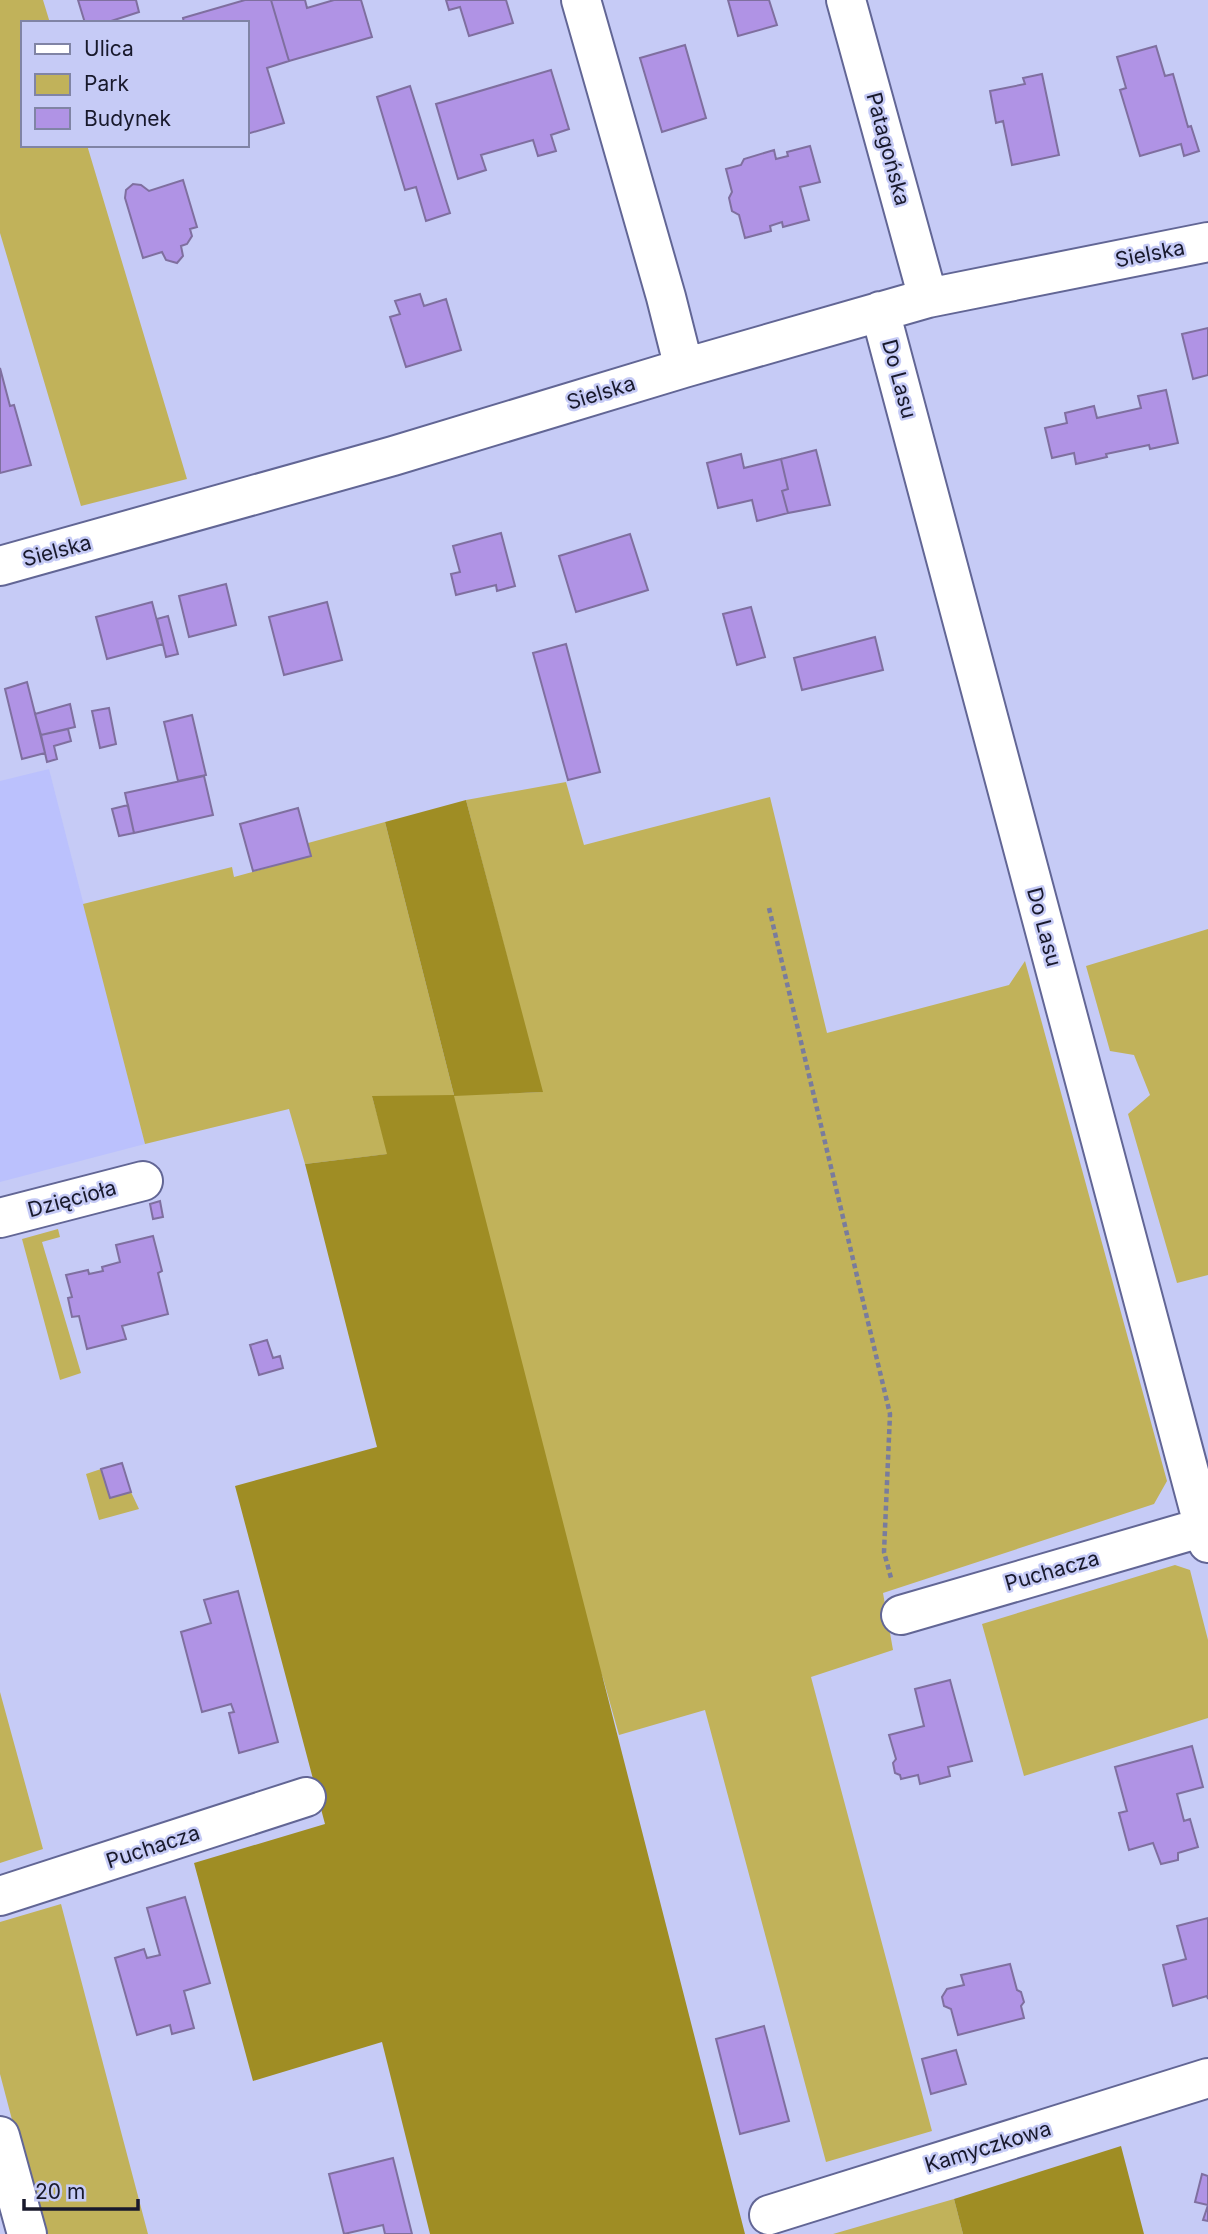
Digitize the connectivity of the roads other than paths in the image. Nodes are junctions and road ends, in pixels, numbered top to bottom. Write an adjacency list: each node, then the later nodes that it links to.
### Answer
1 (581, 0): 6 (street)
2 (846, 0): 4 (street, Patagońska)
3 (1208, 242): 4 (street, Sielska)
4 (928, 298): 5 (street, Sielska)
5 (880, 311): 6 (street, Sielska); 10 (street, Do Lasu)
6 (684, 368): 7 (street, Sielska)
7 (0, 566)
8 (143, 1181): 9 (street, Dzięcioła)
9 (0, 1218)
10 (1206, 1535): 11 (street, Puchacza)
11 (901, 1615)
12 (306, 1797): 13 (street, Puchacza)
13 (0, 1896)
14 (1208, 2078): 16 (street, Kamyczkowa)
15 (0, 2136): 17 (street)
16 (769, 2215)
17 (27, 2234)

